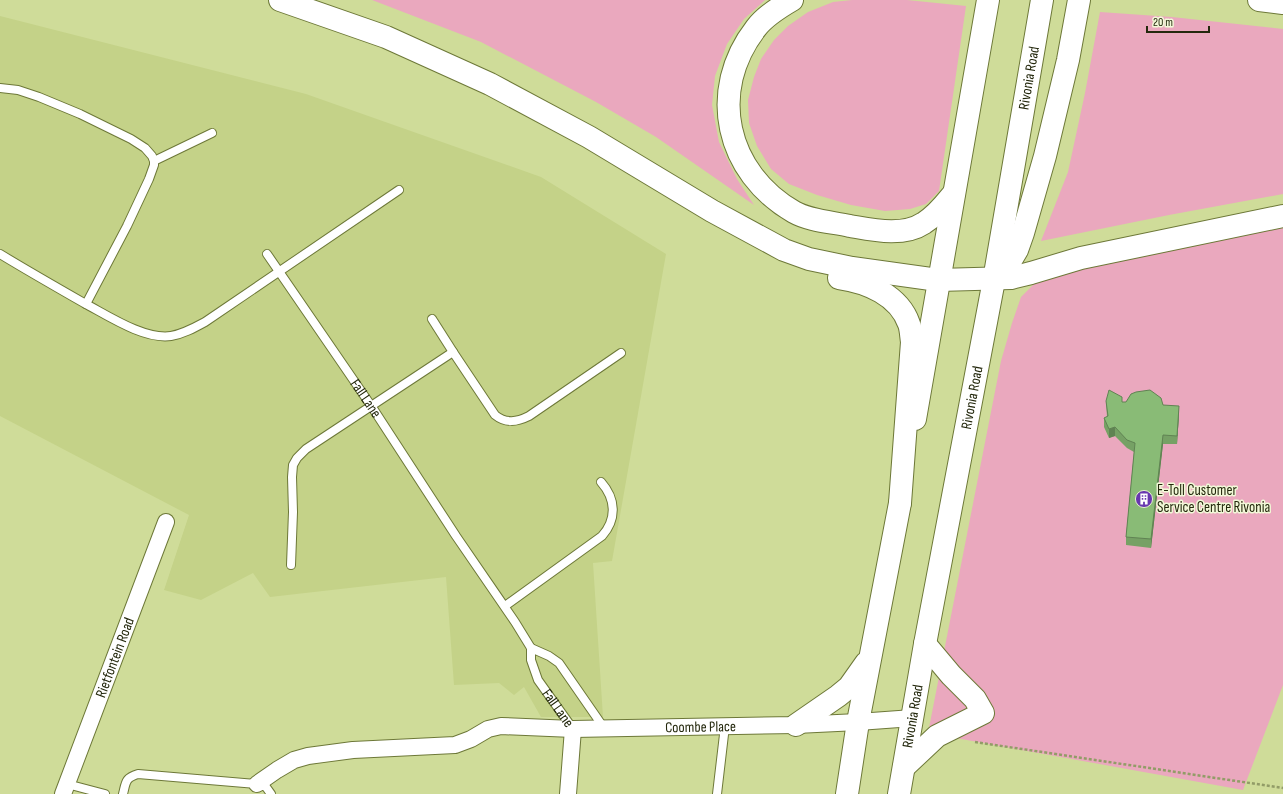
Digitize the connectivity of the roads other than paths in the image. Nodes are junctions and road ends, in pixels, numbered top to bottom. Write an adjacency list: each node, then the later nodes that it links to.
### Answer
1 (280, 0): 13 (main road)
2 (792, 0): 12 (main road)
3 (988, 0): 12 (main road)
4 (1042, 0): 19 (main road, Rivonia Road)
5 (1079, 0): 19 (main road)
6 (1259, 0): 7 (main road)
7 (1283, 3)
8 (0, 88): 10 (lane)
9 (212, 133): 10 (lane)
10 (154, 161): 20 (lane)
11 (399, 190): 17 (lane)
12 (954, 193): 18 (main road)
13 (712, 211): 18 (main road); 26 (main road)
14 (1283, 216): 19 (main road)
15 (0, 254): 20 (lane)
16 (267, 254): 17 (lane, Fall Lane)
17 (278, 272): 20 (lane); 24 (lane, Fall Lane)
18 (938, 280): 19 (main road); 26 (main road)
19 (994, 280): 30 (main road, Rivonia Road)
20 (86, 304)
21 (432, 319): 22 (lane)
22 (454, 352): 23 (lane); 24 (lane)
23 (621, 353)
24 (372, 407): 28 (lane); 29 (lane, Fall Lane)
25 (601, 482): 29 (lane)
26 (900, 503): 32 (main road)
27 (166, 522): 41 (street, Rietfontein Road)
28 (291, 565)
29 (505, 606): 31 (lane, Fall Lane)
30 (925, 644): 33 (main road, Rivonia Road); 39 (main road)
31 (531, 648): 37 (lane, Fall Lane); 38 (lane, Fall Lane)
32 (871, 654): 34 (main road); 35 (main road)
33 (913, 718): 34 (street, Coombe Place); 39 (main road, Rivonia Road)
34 (858, 722): 35 (street, Coombe Place); 47 (main road)
35 (796, 724): 36 (street, Coombe Place)
36 (724, 726): 37 (street, Coombe Place); 46 (lane)
37 (604, 728): 38 (street, Coombe Place)
38 (573, 729): 40 (street, Coombe Place); 45 (street, Fall Lane)
39 (904, 767): 48 (main road, Rivonia Road)
40 (257, 784): 43 (lane); 44 (lane)
41 (65, 789): 42 (lane)
42 (105, 794)
43 (123, 794)
44 (271, 794)
45 (568, 794)
46 (717, 794)
47 (847, 794)
48 (900, 794)

